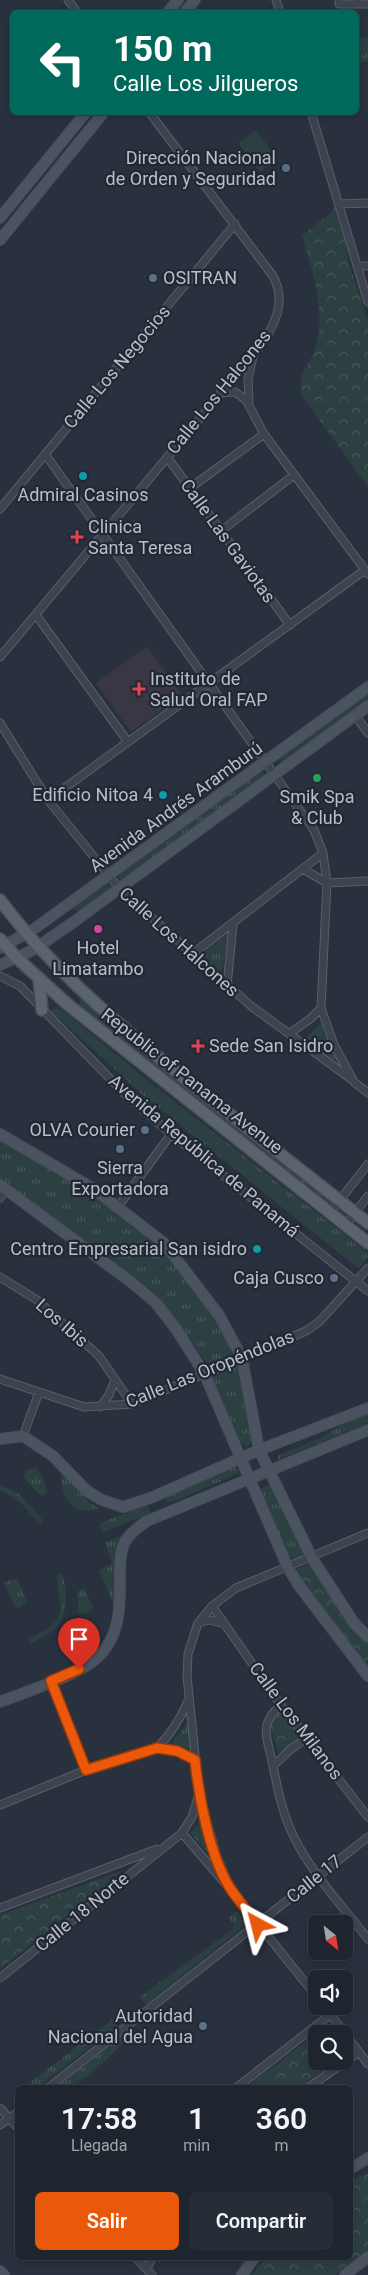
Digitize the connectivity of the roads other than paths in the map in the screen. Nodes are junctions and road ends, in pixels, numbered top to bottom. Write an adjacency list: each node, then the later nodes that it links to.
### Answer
1 (178, 0): 6 (main road)
2 (195, 0): 7 (main road)
3 (339, 0): 4 (street)
4 (358, 2): 5 (street)
5 (368, 4)
6 (170, 10)
7 (187, 10)
8 (84, 115): 14 (main road)
9 (102, 115): 16 (main road)
10 (152, 115): 15 (street, Calle Los Halcones)
11 (312, 115): 13 (street)
12 (368, 203): 13 (street)
13 (338, 204): 17 (street)
14 (0, 218)
15 (235, 224): 20 (street, Calle Los Halcones); 24 (street, Calle Los Negocios)
16 (0, 240)
17 (357, 266): 18 (street); 19 (street)
18 (368, 266)
19 (368, 302)
20 (254, 354): 21 (street, Calle Los Halcones); 22 (street)
21 (220, 392): 22 (street); 25 (street, Calle Los Halcones)
22 (249, 404): 23 (street)
23 (264, 434): 26 (street); 27 (street)
24 (45, 454): 28 (street, Calle Los Negocios); 30 (street)
25 (167, 457): 27 (street, Calle Las Gaviotas); 30 (street, Calle Los Halcones)
26 (294, 475): 29 (street); 31 (street)
27 (190, 488): 29 (street, Calle Las Gaviotas)
28 (0, 509)
29 (221, 531): 33 (street, Calle Las Gaviotas)
30 (103, 534): 32 (street, Calle Los Halcones); 35 (street)
31 (367, 572): 33 (street)
32 (36, 615): 34 (street, Calle Los Halcones); 41 (street)
33 (290, 625): 35 (street)
34 (0, 657)
35 (209, 682): 41 (street); 42 (street)
36 (368, 687): 42 (main road, Avenida Andrés Aramburú)
37 (368, 706): 38 (main road, Avenida Andrés Aramburú)
38 (355, 715): 40 (street); 43 (main road, Avenida Andrés Aramburú)
39 (0, 723): 44 (street, Calle Los Halcones)
40 (368, 733)
41 (128, 742): 44 (street)
42 (267, 762): 43 (street); 47 (main road, Avenida Andrés Aramburú)
43 (275, 774): 45 (street); 50 (main road, Avenida Andrés Aramburú)
44 (48, 800): 47 (street, Calle Los Halcones)
45 (323, 853): 46 (street); 49 (street)
46 (303, 869): 49 (street); 54 (street)
47 (109, 876): 50 (street, Calle Los Halcones); 52 (main road, Avenida Andrés Aramburú)
48 (368, 881): 49 (street)
49 (327, 883): 66 (street)
50 (119, 888): 53 (main road, Avenida Andrés Aramburú); 58 (street, Calle Los Halcones)
51 (0, 900): 55 (main road, Republic of Panama Avenue)
52 (65, 907): 53 (main road); 55 (main road, Avenida Andrés Aramburú)
53 (75, 921): 57 (main road, Avenida Andrés Aramburú)
54 (233, 925): 58 (street); 63 (street)
55 (26, 934): 56 (main road, Avenida Andrés Aramburú); 57 (main road, Republic of Panama Avenue)
56 (2, 944): 59 (main road, Republic of Panama Avenue)
57 (38, 947): 59 (main road, Avenida Andrés Aramburú); 64 (main road, Republic of Panama Avenue)
58 (192, 955): 63 (street, Calle Los Halcones)
59 (17, 958): 60 (main road, Avenida Andrés Aramburú); 62 (main road, Republic of Panama Avenue)
60 (0, 965)
61 (0, 976): 67 (street, Avenida República de Panamá)
62 (39, 979): 65 (main road, Republic of Panama Avenue); 67 (main road)
63 (227, 986): 68 (street, Calle Los Halcones)
64 (80, 989): 65 (main road); 76 (main road, Republic of Panama Avenue)
65 (66, 1003): 79 (main road, Republic of Panama Avenue)
66 (321, 1008): 68 (street); 69 (street)
67 (42, 1010): 72 (street, Avenida República de Panamá)
68 (290, 1033): 69 (street, Calle Los Halcones)
69 (354, 1082): 70 (street, Calle Los Halcones)
70 (368, 1093)
71 (0, 1134): 77 (main road)
72 (171, 1134): 77 (street); 85 (street, Avenida República de Panamá)
73 (368, 1164): 76 (street)
74 (2, 1191): 88 (main road)
75 (368, 1196): 78 (street)
76 (340, 1200): 78 (main road, Republic of Panama Avenue); 79 (street)
77 (118, 1206): 87 (main road)
78 (355, 1212): 80 (main road, Republic of Panama Avenue); 81 (street)
79 (330, 1213): 81 (main road, Republic of Panama Avenue)
80 (368, 1223)
81 (345, 1225): 82 (main road, Republic of Panama Avenue)
82 (368, 1243)
83 (368, 1268): 85 (street, Calle Las Oropéndolas)
84 (0, 1277): 90 (street, Los Ibis)
85 (357, 1282): 86 (street, Avenida República de Panamá); 87 (street, Calle Las Oropéndolas)
86 (368, 1291)
87 (242, 1358): 88 (street, Calle Las Oropéndolas); 98 (main road)
88 (204, 1373): 92 (street, Calle Las Oropéndolas); 99 (main road)
89 (0, 1379): 91 (street, Calle Las Oropéndolas)
90 (115, 1380): 92 (street, Los Ibis); 93 (street)
91 (39, 1392): 93 (street, Calle Las Oropéndolas); 96 (street)
92 (132, 1404): 93 (street, Calle Las Oropéndolas)
93 (100, 1408)
94 (368, 1408): 98 (main road)
95 (368, 1430): 100 (main road)
96 (23, 1436): 97 (main road); 102 (main road)
97 (0, 1439)
98 (259, 1450): 99 (main road); 100 (main road)
99 (240, 1458): 101 (main road); 102 (main road)
100 (268, 1470): 101 (main road); 105 (main road)
101 (248, 1478): 103 (main road); 106 (main road)
102 (153, 1497): 103 (main road)
103 (161, 1514): 112 (main road)
104 (368, 1533): 105 (street)
105 (312, 1558): 106 (street); 110 (main road)
106 (288, 1568): 107 (street); 111 (main road)
107 (212, 1606): 108 (street); 109 (street, Calle Los Milanos)
108 (198, 1623): 109 (street); 113 (street)
109 (226, 1624): 115 (street, Calle Los Milanos)
110 (368, 1637)
111 (368, 1676)
112 (51, 1681): 114 (main road); 120 (street)
113 (188, 1700): 117 (street); 118 (street)
114 (0, 1702)
115 (281, 1705): 116 (street, Calle Los Milanos); 119 (street)
116 (307, 1738): 119 (street); 123 (street, Calle Los Milanos)
117 (157, 1748): 118 (street); 120 (street)
118 (195, 1760): 121 (street)
119 (273, 1766): 127 (street)
120 (86, 1770): 122 (street)
121 (199, 1795): 124 (street); 128 (street)
122 (0, 1805)
123 (368, 1817)
124 (182, 1833): 126 (street); 128 (street)
125 (368, 1837): 127 (street, Calle 17)
126 (164, 1846): 129 (street); 132 (street, Calle 18 Norte)
127 (318, 1874): 130 (street, Calle 17); 131 (street)
128 (231, 1890): 130 (street)
129 (0, 1908)
130 (258, 1925): 133 (street); 138 (street, Calle 17)
131 (368, 1939)
132 (0, 1978)
133 (308, 1986)
134 (330, 2015): 139 (street)
135 (332, 2015): 136 (street)
136 (359, 2052): 137 (street); 140 (street)
137 (368, 2064)
138 (52, 2085)
139 (240, 2085)
140 (312, 2085)
141 (0, 2108): 143 (street)
142 (15, 2114): 143 (street)
143 (9, 2118): 144 (street); 145 (street)
144 (0, 2125)
145 (15, 2125)
146 (368, 2158): 147 (main road)
147 (353, 2167)
148 (368, 2257): 157 (main road)
149 (138, 2260): 152 (street)
150 (151, 2260): 152 (street)
151 (253, 2260): 156 (main road)
152 (147, 2269): 155 (street)
153 (0, 2270): 154 (main road)
154 (4, 2275)
155 (152, 2275)
156 (242, 2275)
157 (345, 2275)

